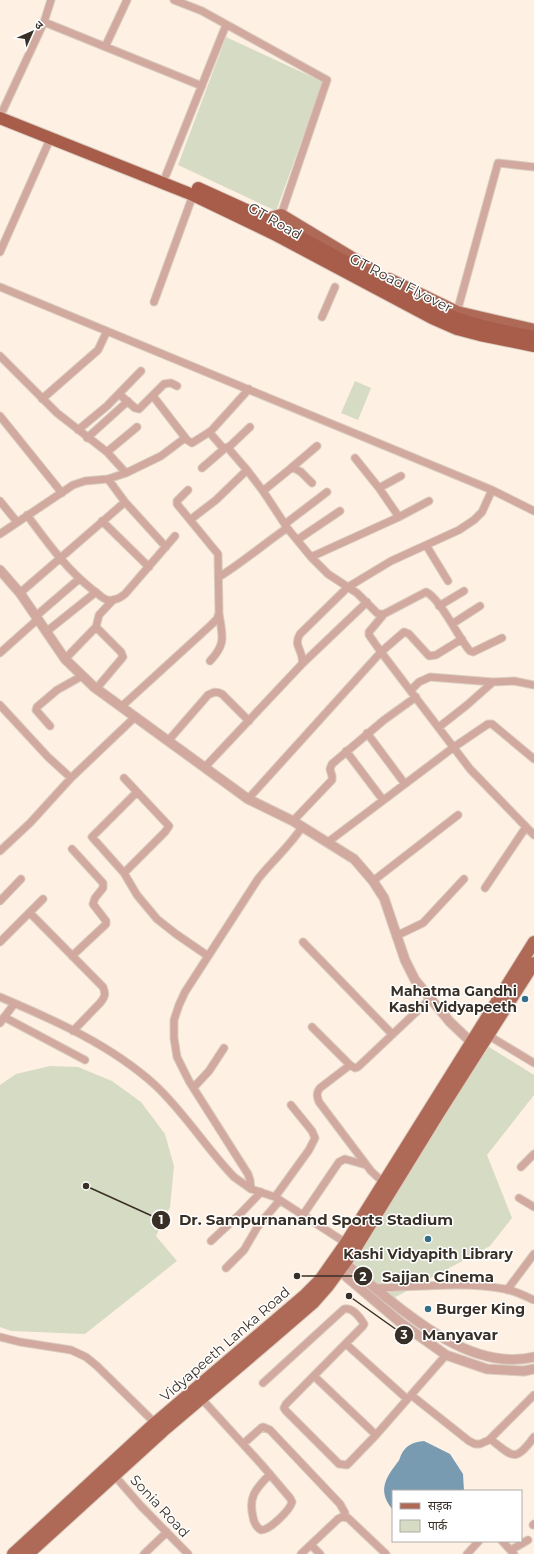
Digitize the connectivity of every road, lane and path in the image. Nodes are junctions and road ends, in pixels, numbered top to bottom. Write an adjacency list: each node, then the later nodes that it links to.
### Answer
1 (51, 0): 4 (street)
2 (127, 0): 6 (street)
3 (174, 0): 5 (street)
4 (44, 22): 6 (street); 8 (street)
5 (226, 25): 7 (street); 14 (street)
6 (105, 47): 7 (street)
7 (202, 86): 11 (street)
8 (1, 112): 9 (highway, GT Road); 11 (highway, GT Road)
9 (51, 137): 12 (highway, GT Road); 15 (street)
10 (534, 167): 19 (street)
11 (166, 175): 12 (highway, GT Road)
12 (194, 191): 13 (highway, GT Road); 18 (street)
13 (263, 223): 14 (highway, GT Road Flyover); 14 (main road, GT Road); 25 (main road, GT Road)
14 (278, 225): 19 (main road, GT Road); 23 (highway, GT Road Flyover); 24 (highway, GT Road Flyover)
15 (0, 252)
16 (0, 287): 22 (street)
17 (334, 287): 20 (street)
18 (154, 302)
19 (457, 312): 21 (main road, GT Road)
20 (322, 317)
21 (534, 330)
22 (107, 331): 29 (street); 32 (street)
23 (534, 336)
24 (534, 346)
25 (534, 349)
26 (0, 356): 32 (street)
27 (141, 371): 30 (street)
28 (177, 386): 31 (street)
29 (249, 389): 38 (street); 54 (street)
30 (120, 394): 33 (street); 37 (street)
31 (153, 396): 33 (street); 40 (street)
32 (42, 399): 37 (street)
33 (128, 401): 39 (street)
34 (0, 416): 57 (street)
35 (137, 427): 43 (street)
36 (250, 427): 42 (street)
37 (78, 430): 39 (street)
38 (209, 432): 40 (street); 42 (street)
39 (87, 438): 43 (street)
40 (185, 438): 48 (street)
41 (317, 446): 46 (street)
42 (226, 448): 45 (street); 47 (street)
43 (107, 452): 48 (street)
44 (355, 458): 52 (street)
45 (202, 468)
46 (290, 469): 51 (street); 55 (street)
47 (247, 470): 55 (street); 65 (street)
48 (126, 472): 50 (street)
49 (401, 476): 52 (street)
50 (108, 479): 57 (street); 60 (street)
51 (312, 483)
52 (379, 488): 64 (street)
53 (188, 490): 65 (street)
54 (492, 490): 62 (street); 72 (street)
55 (263, 491): 68 (street)
56 (327, 492): 68 (street)
57 (62, 493): 63 (street)
58 (0, 501): 67 (street)
59 (429, 501): 64 (street)
60 (125, 502): 66 (street); 73 (street)
61 (340, 511): 71 (street)
62 (534, 511)
63 (27, 515): 67 (street); 75 (street)
64 (399, 517): 74 (street)
65 (190, 520): 78 (street)
66 (102, 521): 75 (street); 76 (street)
67 (16, 522): 69 (street)
68 (286, 526): 71 (street); 78 (street)
69 (0, 534)
70 (175, 536): 73 (street)
71 (297, 540): 74 (street)
72 (426, 545): 80 (street); 81 (street)
73 (166, 547): 76 (street)
74 (311, 557): 81 (street)
75 (60, 558): 79 (street); 84 (street)
76 (149, 567): 85 (street)
77 (0, 570): 84 (street)
78 (219, 577): 89 (street)
79 (79, 579): 83 (street); 91 (street)
80 (448, 581)
81 (348, 587): 86 (street); 101 (street)
82 (464, 591): 87 (street)
83 (96, 592): 85 (street); 94 (street)
84 (20, 593): 91 (street)
85 (113, 600): 93 (street)
86 (367, 602): 90 (street); 101 (street)
87 (439, 606): 90 (street); 92 (street)
88 (480, 606): 92 (street)
89 (219, 613): 100 (street); 109 (street)
90 (384, 614): 97 (street)
91 (37, 617): 94 (street); 98 (street)
92 (452, 624): 96 (street)
93 (96, 627): 99 (street); 105 (street)
94 (46, 632): 99 (street)
95 (502, 638): 96 (street)
96 (462, 639): 97 (street)
97 (381, 652): 106 (street); 124 (street)
98 (0, 653)
99 (65, 659): 102 (street)
100 (210, 661)
101 (302, 664): 111 (street)
102 (82, 676): 105 (street); 112 (street)
103 (493, 682): 104 (street); 106 (street); 113 (street)
104 (534, 685)
105 (96, 689): 109 (street)
106 (411, 690): 107 (street)
107 (416, 697): 113 (street); 114 (street)
108 (0, 705): 120 (street)
109 (121, 707): 110 (street)
110 (135, 717): 115 (street); 120 (street)
111 (249, 721): 115 (street); 119 (street)
112 (50, 726)
113 (439, 727): 116 (street)
114 (367, 733): 117 (street); 122 (street)
115 (168, 741): 119 (street)
116 (454, 747): 118 (street); 122 (street); 129 (street)
117 (346, 751): 125 (street); 127 (street)
118 (534, 759)
119 (205, 767): 124 (street)
120 (70, 778): 132 (street)
121 (124, 778): 123 (street)
122 (405, 784): 125 (street)
123 (137, 792): 135 (street); 135 (street)
124 (248, 799): 127 (street)
125 (383, 800): 131 (street)
126 (458, 815): 138 (street)
127 (293, 821): 128 (street)
128 (302, 827): 131 (street); 148 (street)
129 (526, 827): 130 (street); 139 (street)
130 (534, 835)
131 (328, 842): 138 (street)
132 (3, 843): 134 (street)
133 (72, 849): 147 (street)
134 (0, 851)
135 (124, 873): 148 (street)
136 (21, 879): 141 (street)
137 (464, 879): 143 (street)
138 (373, 881): 143 (street)
139 (485, 888)
140 (43, 899): 142 (street)
141 (0, 901)
142 (30, 913): 144 (street); 147 (street)
143 (396, 936): 151 (street)
144 (0, 942)
145 (303, 942): 157 (street)
146 (534, 942): 156 (main road, Vidyapeeth Lanka Road)
147 (72, 956): 155 (street)
148 (208, 956): 163 (street)
149 (534, 963): 156 (main road, Vidyapeeth Lanka Road)
150 (0, 997): 152 (street)
151 (430, 1000): 157 (street); 158 (street)
152 (14, 1004): 153 (street); 155 (street)
153 (2, 1020): 160 (street)
154 (312, 1026): 162 (street)
155 (73, 1031): 169 (street)
156 (483, 1033): 158 (main road, Vidyapeeth Lanka Road); 161 (street); 178 (main road, Vidyapeeth Lanka Road)
157 (392, 1034): 162 (street)
158 (471, 1042): 168 (main road, Vidyapeeth Lanka Road)
159 (224, 1048): 163 (street)
160 (85, 1060)
161 (534, 1063)
162 (350, 1065): 166 (street)
163 (194, 1088): 169 (street)
164 (291, 1105): 172 (street)
165 (534, 1154): 167 (street)
166 (366, 1164): 168 (street); 174 (street)
167 (521, 1167)
168 (384, 1183): 176 (main road, Vidyapeeth Lanka Road)
169 (251, 1189): 170 (street)
170 (261, 1192): 172 (street); 175 (street)
171 (519, 1198): 173 (street)
172 (277, 1199): 174 (street); 179 (street)
173 (534, 1208)
174 (303, 1215): 176 (street)
175 (211, 1241)
176 (346, 1243): 178 (main road, Vidyapeeth Lanka Road)
177 (534, 1254): 181 (street)
178 (339, 1263): 180 (street); 185 (street); 190 (main road, Vidyapeeth Lanka Road)
179 (226, 1268)
180 (376, 1288): 181 (street); 186 (street)
181 (507, 1290): 182 (street)
182 (534, 1300)
183 (0, 1337): 193 (street)
184 (346, 1344): 188 (street); 189 (street); 192 (street)
185 (446, 1355): 187 (street); 192 (street)
186 (534, 1357)
187 (534, 1369)
188 (314, 1376): 194 (street); 194 (street)
189 (263, 1383)
190 (198, 1394): 193 (main road, Vidyapeeth Lanka Road); 197 (street)
191 (534, 1395): 196 (street)
192 (409, 1397): 194 (street); 196 (street)
193 (159, 1427): 199 (main road, Vidyapeeth Lanka Road); 207 (main road, Vidyapeeth Lanka Road)
194 (376, 1435)
195 (534, 1437): 196 (street)
196 (490, 1438)
197 (243, 1444): 198 (street); 200 (street)
198 (270, 1474): 198 (street)
199 (114, 1475): 201 (street, Sonia Road); 208 (main road, Vidyapeeth Lanka Road)
200 (345, 1517): 205 (street); 213 (street)
201 (167, 1532): 209 (street); 210 (street, Sonia Road)
202 (528, 1540): 206 (street)
203 (478, 1542): 214 (street)
204 (503, 1542): 206 (street)
205 (311, 1545): 211 (street); 212 (street)
206 (512, 1552)
207 (13, 1554)
208 (28, 1554)
209 (144, 1554)
210 (188, 1554)
211 (301, 1554)
212 (320, 1554)
213 (386, 1554)
214 (466, 1554)

